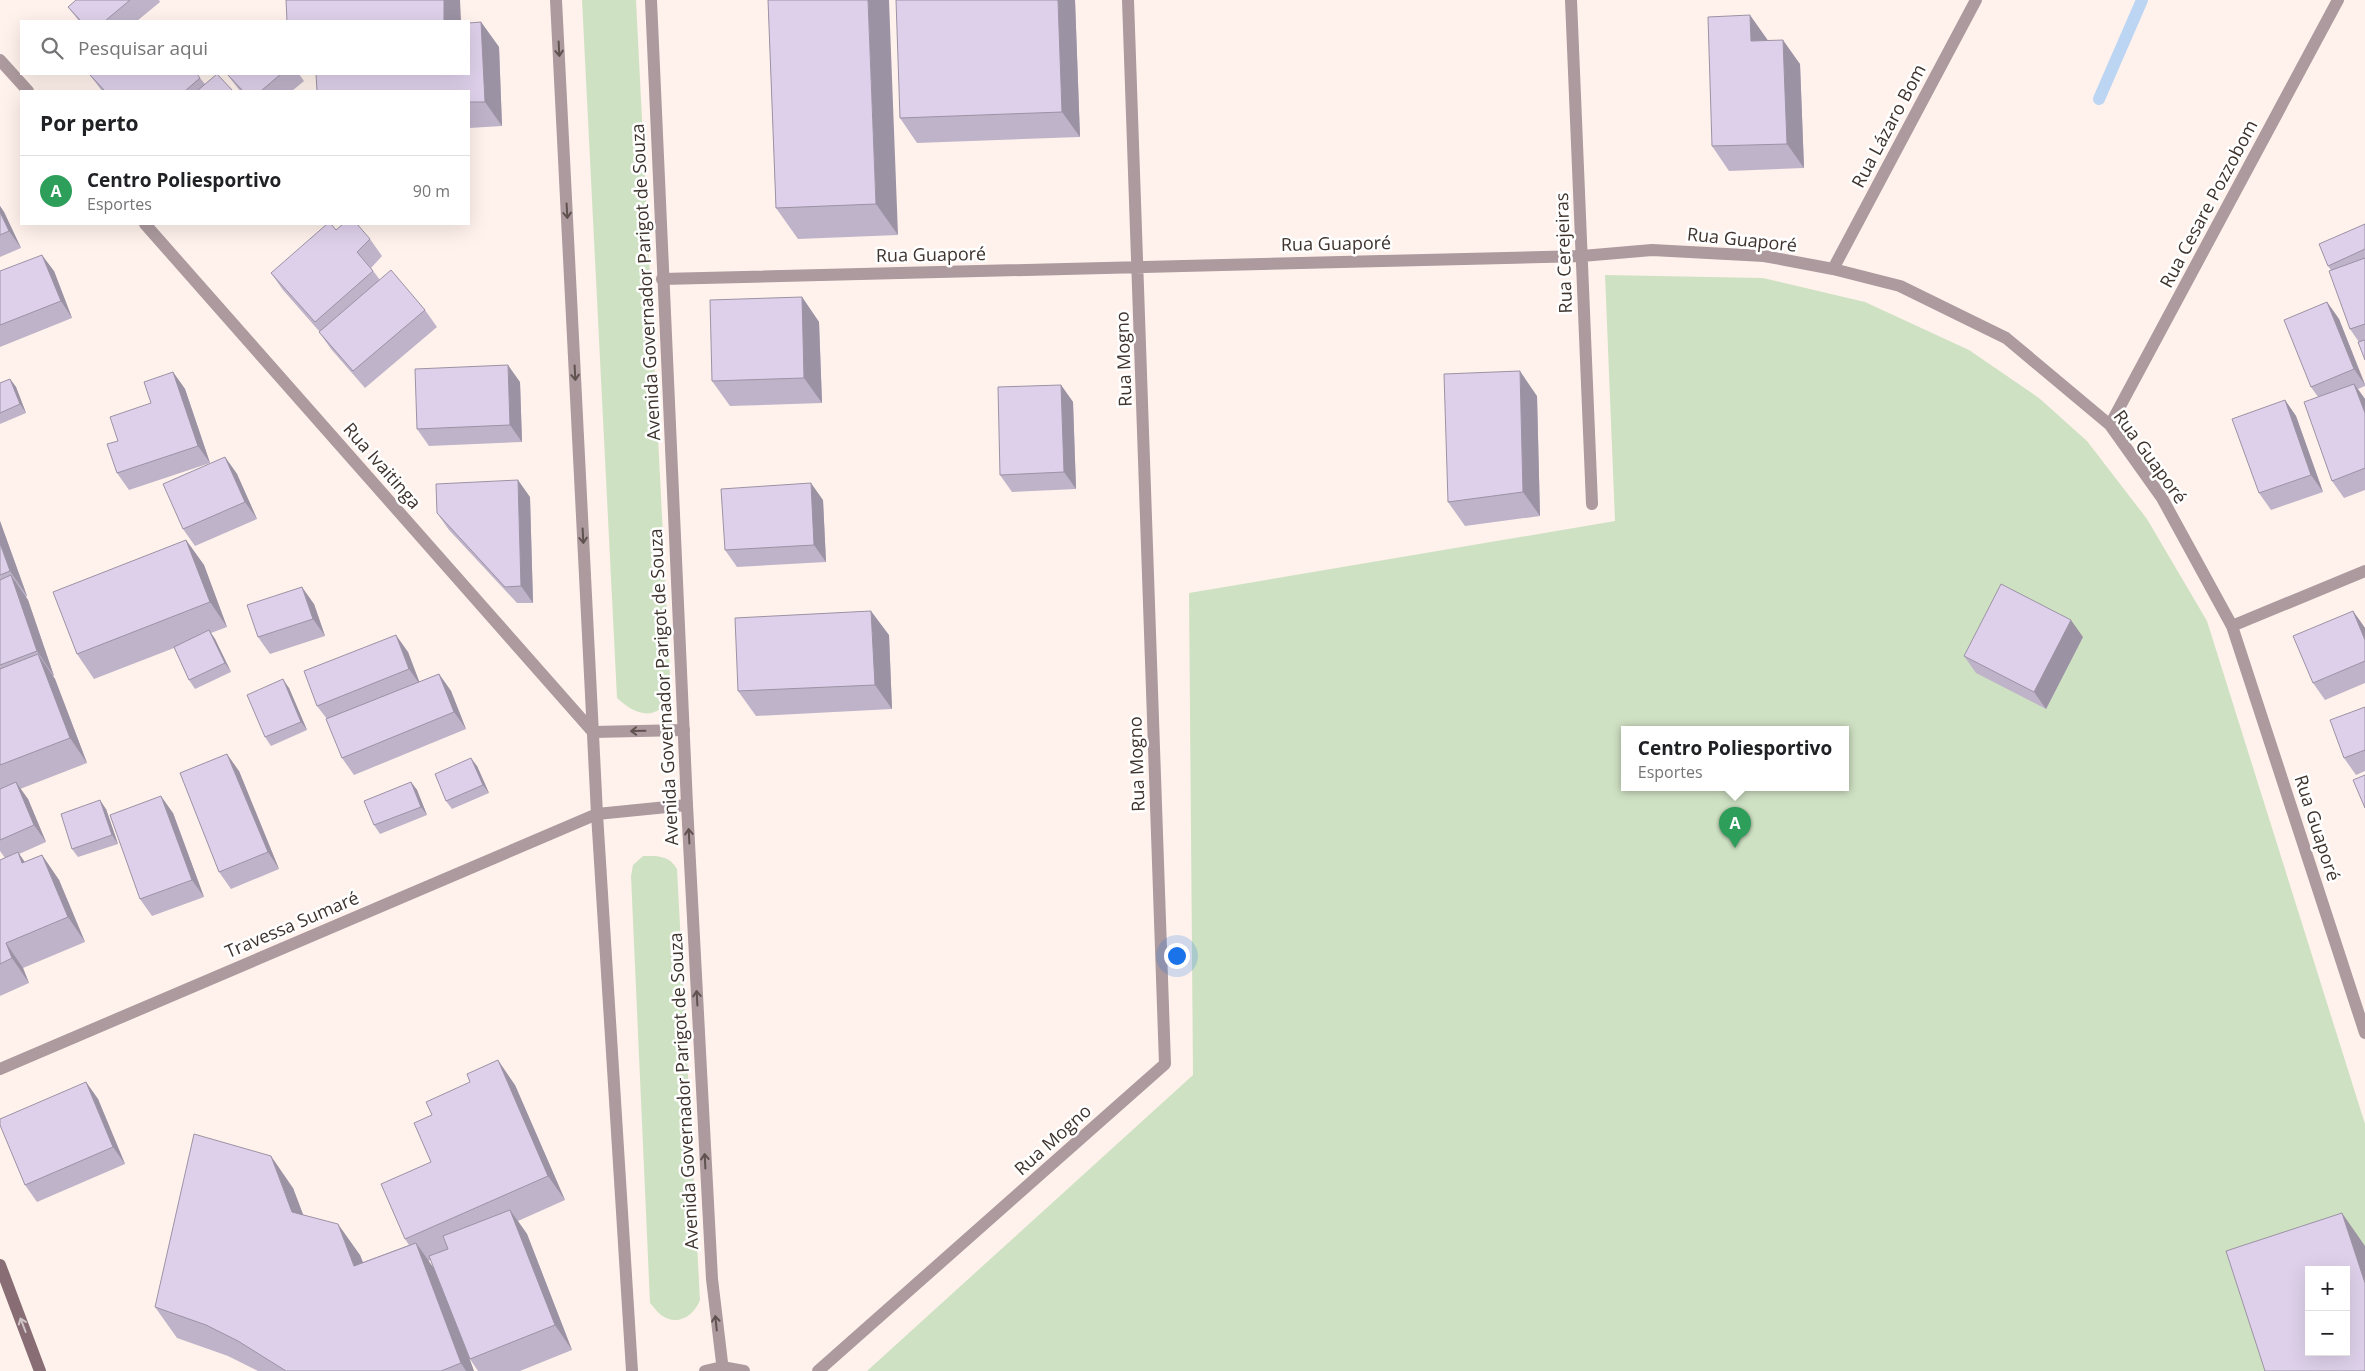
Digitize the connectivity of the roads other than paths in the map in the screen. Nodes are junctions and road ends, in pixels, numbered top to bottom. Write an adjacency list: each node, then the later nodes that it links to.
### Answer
1 (556, 0): 19 (street, one-way to 19)
2 (651, 0): 13 (street, Avenida Governador Parigot de Souza)
3 (1128, 0): 11 (street, Rua Mogno)
4 (1571, 0): 10 (street, Rua Cerejeiras)
5 (1976, 0): 12 (street, Rua Lázaro Bom)
6 (2338, 0): 14 (street, Rua Cesare Pozzobom)
7 (0, 60): 8 (street)
8 (27, 90)
9 (146, 225): 19 (street, Rua Ivaitinga)
10 (1582, 256): 11 (street, Rua Guaporé); 12 (street, Rua Guaporé); 15 (street, Rua Cerejeiras)
11 (1138, 267): 13 (street, Rua Guaporé); 30 (street, Rua Mogno)
12 (1833, 269): 14 (street, Rua Guaporé)
13 (662, 279): 18 (street, Avenida Governador Parigot de Souza)
14 (2110, 425): 17 (street, Rua Guaporé)
15 (1592, 504)
16 (2365, 570): 17 (street)
17 (2232, 626): 22 (street, Rua Guaporé)
18 (684, 730): 19 (street, one-way to 19); 20 (street, Avenida Governador Parigot de Souza)
19 (592, 732): 21 (street)
20 (687, 806): 21 (street, Travessa Sumaré); 25 (street, Avenida Governador Parigot de Souza, one-way to 20)
21 (597, 814): 23 (street, Travessa Sumaré); 27 (street)
22 (2365, 1032)
23 (0, 1069)
24 (0, 1265): 26 (main road, one-way to 24)
25 (722, 1369): 28 (street); 29 (street)
26 (40, 1371)
27 (632, 1371)
28 (706, 1371)
29 (744, 1371)
30 (818, 1371)

